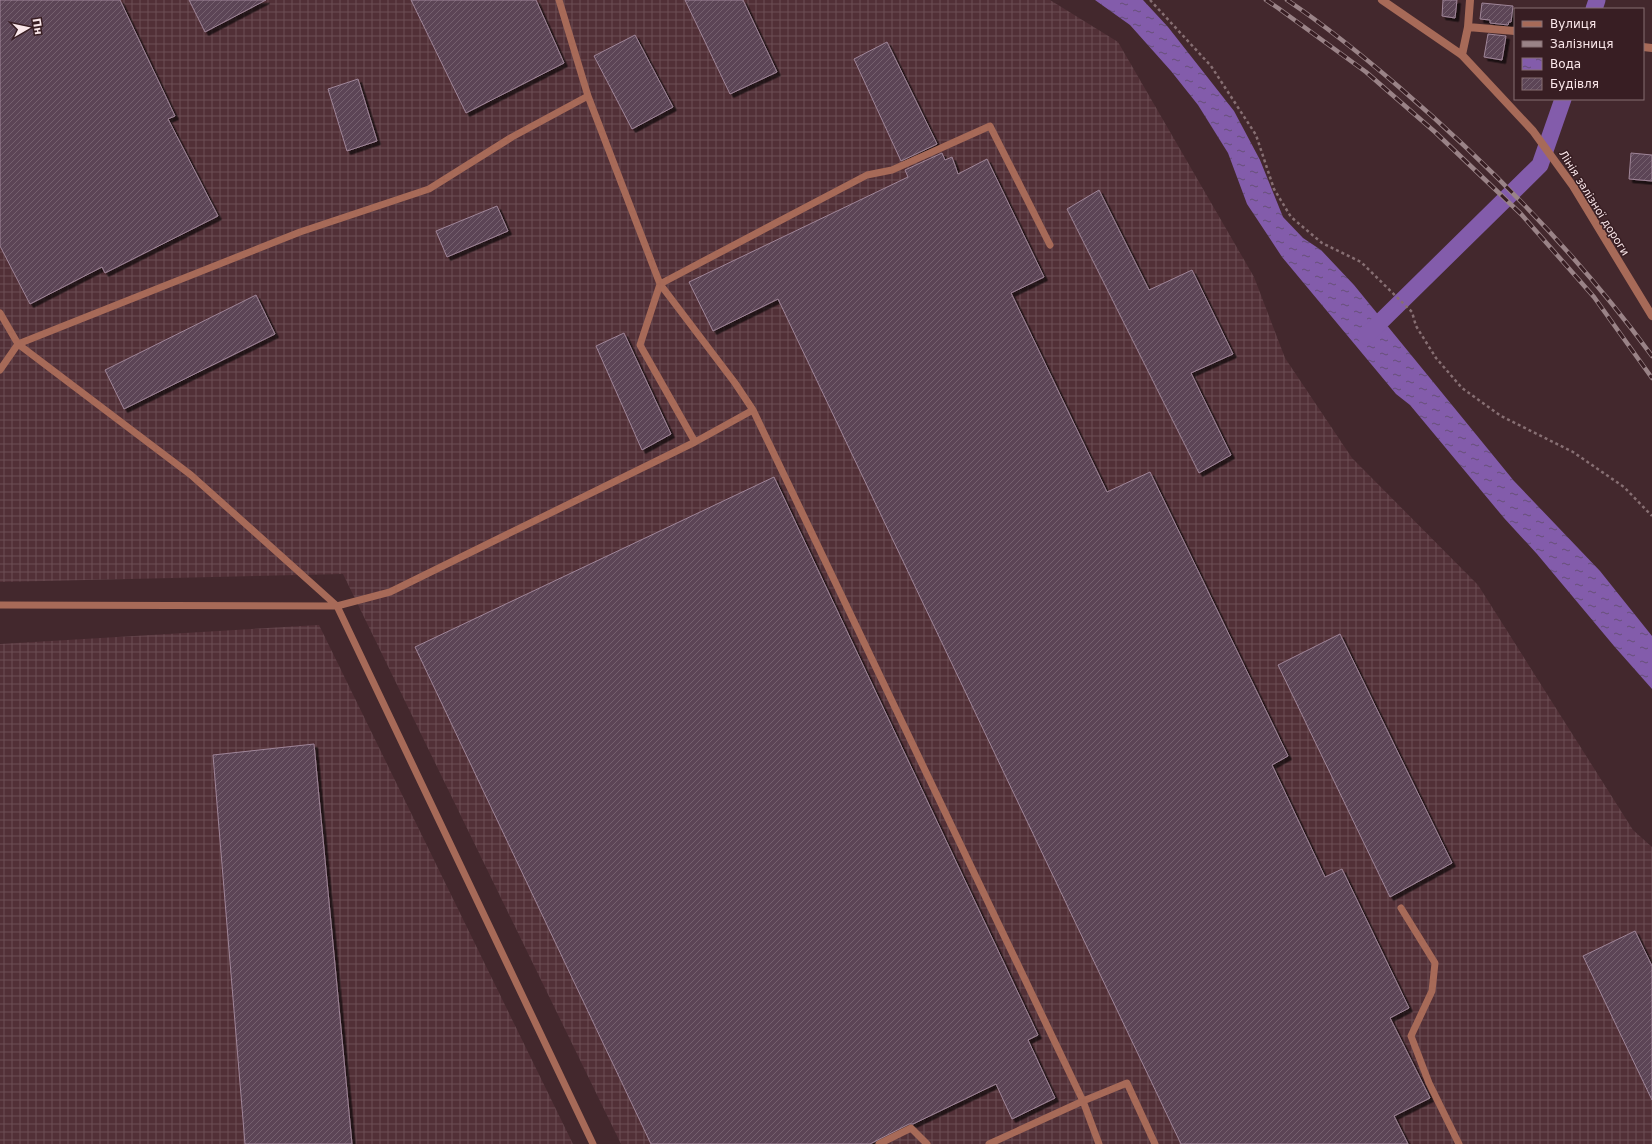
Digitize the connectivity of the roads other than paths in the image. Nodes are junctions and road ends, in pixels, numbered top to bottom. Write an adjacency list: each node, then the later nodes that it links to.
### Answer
1 (559, 0): 7 (lane)
2 (1382, 0): 6 (street, Лінія залізної дороги)
3 (1470, 0): 4 (street)
4 (1468, 27): 5 (street); 6 (street)
5 (1514, 31)
6 (1462, 55): 11 (street, Лінія залізної дороги)
7 (588, 96): 9 (lane); 12 (lane)
8 (1050, 245): 9 (lane)
9 (660, 284): 14 (lane); 15 (lane)
10 (0, 314): 12 (lane)
11 (1652, 316)
12 (18, 344): 13 (lane); 17 (lane)
13 (0, 370)
14 (753, 410): 15 (lane); 19 (lane)
15 (695, 442): 17 (lane)
16 (0, 605): 17 (lane)
17 (337, 606): 20 (lane)
18 (1401, 908): 26 (lane)
19 (1083, 1101): 23 (lane); 24 (lane); 25 (lane)
20 (593, 1144)
21 (879, 1144): 22 (lane)
22 (927, 1144)
23 (989, 1144)
24 (1099, 1144)
25 (1155, 1144)
26 (1459, 1144)

